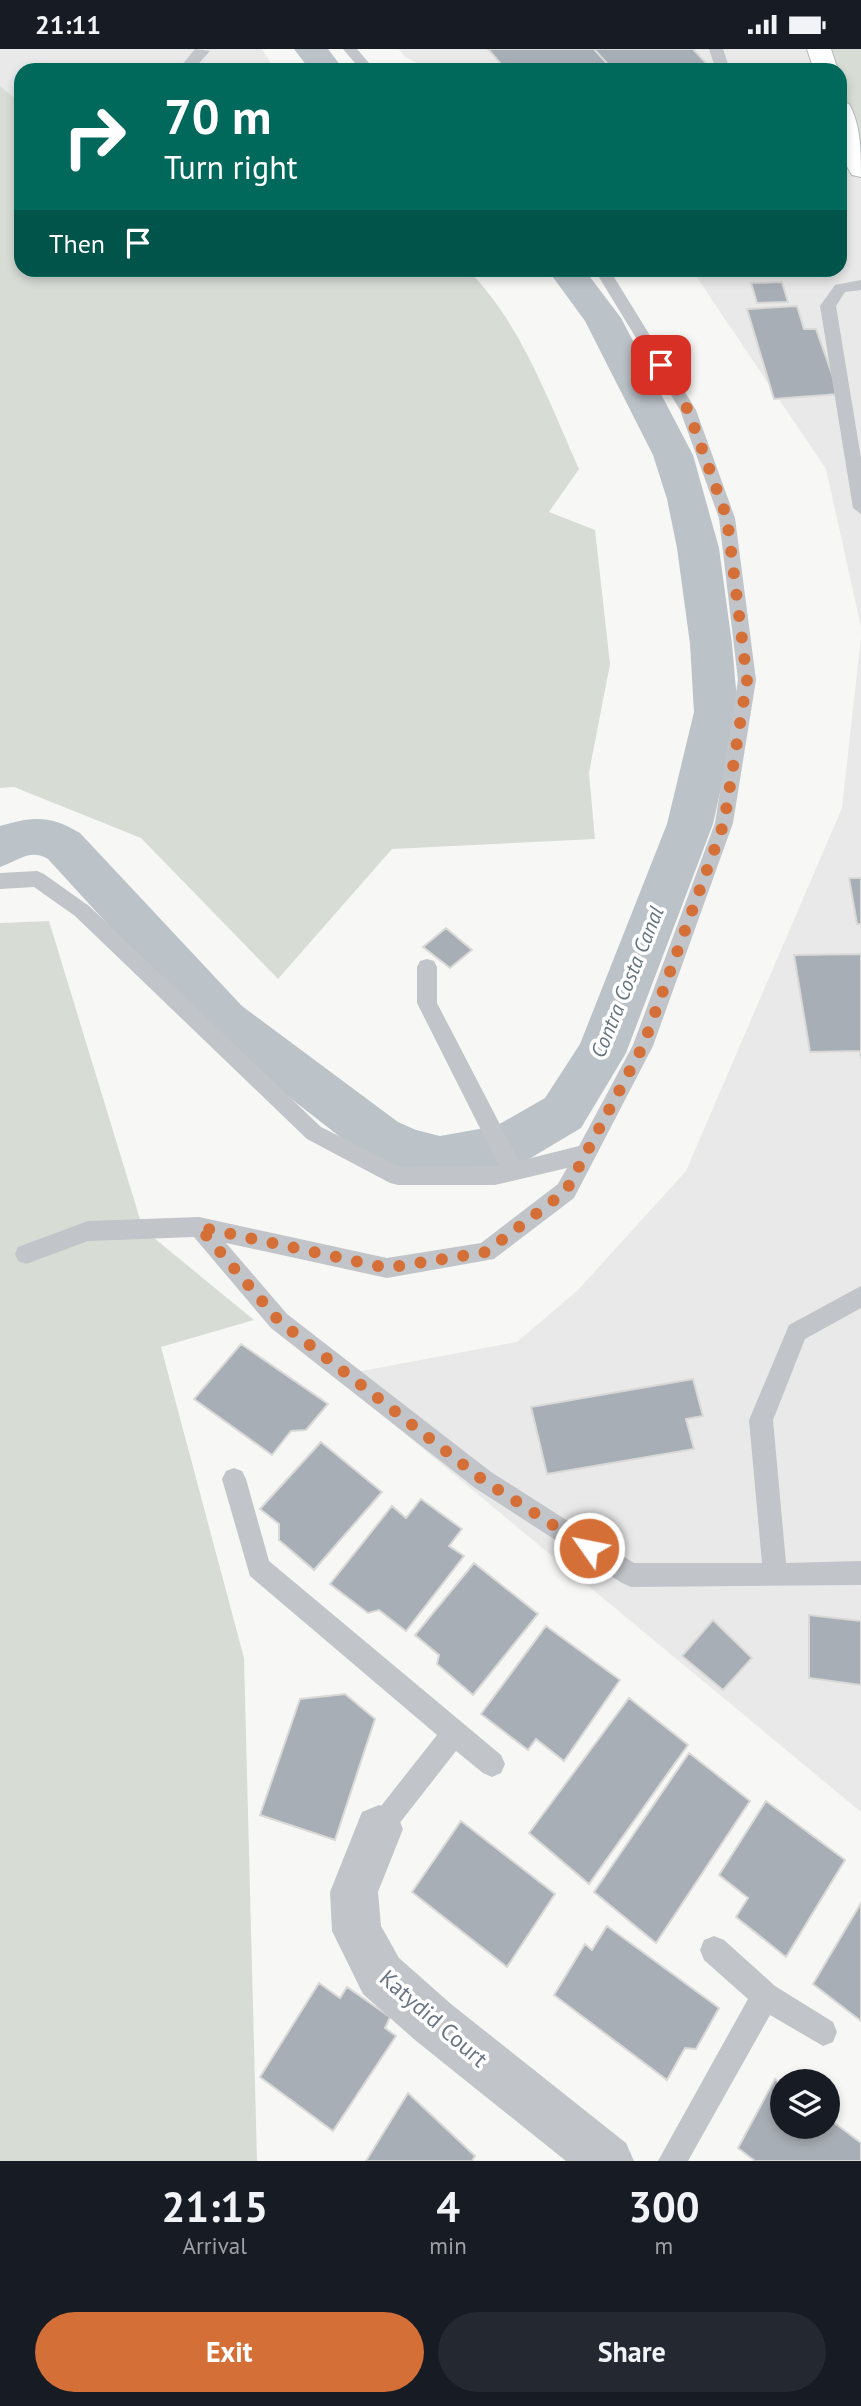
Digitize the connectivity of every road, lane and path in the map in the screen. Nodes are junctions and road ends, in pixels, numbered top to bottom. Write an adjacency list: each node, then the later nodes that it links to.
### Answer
1 (202, 49): 3 (lane)
2 (350, 49): 4 (lane)
3 (192, 63)
4 (362, 63)
5 (847, 129): 6 (main road)
6 (861, 169)
7 (606, 277): 12 (lane)
8 (861, 285): 9 (lane)
9 (861, 508)
10 (0, 881): 13 (lane)
11 (427, 967): 13 (lane)
12 (585, 1154): 13 (lane); 14 (lane)
13 (513, 1171)
14 (199, 1227): 15 (lane); 19 (lane)
15 (26, 1254)
16 (861, 1296): 19 (lane)
17 (234, 1479): 20 (lane)
18 (861, 1573): 19 (lane)
19 (775, 1575)
20 (454, 1733): 21 (lane); 22 (lane)
21 (492, 1764)
22 (379, 1829): 26 (street, Katydid Court)
23 (714, 1950): 24 (lane)
24 (765, 1996): 25 (lane); 27 (lane)
25 (822, 2032)
26 (608, 2161)
27 (672, 2161)

